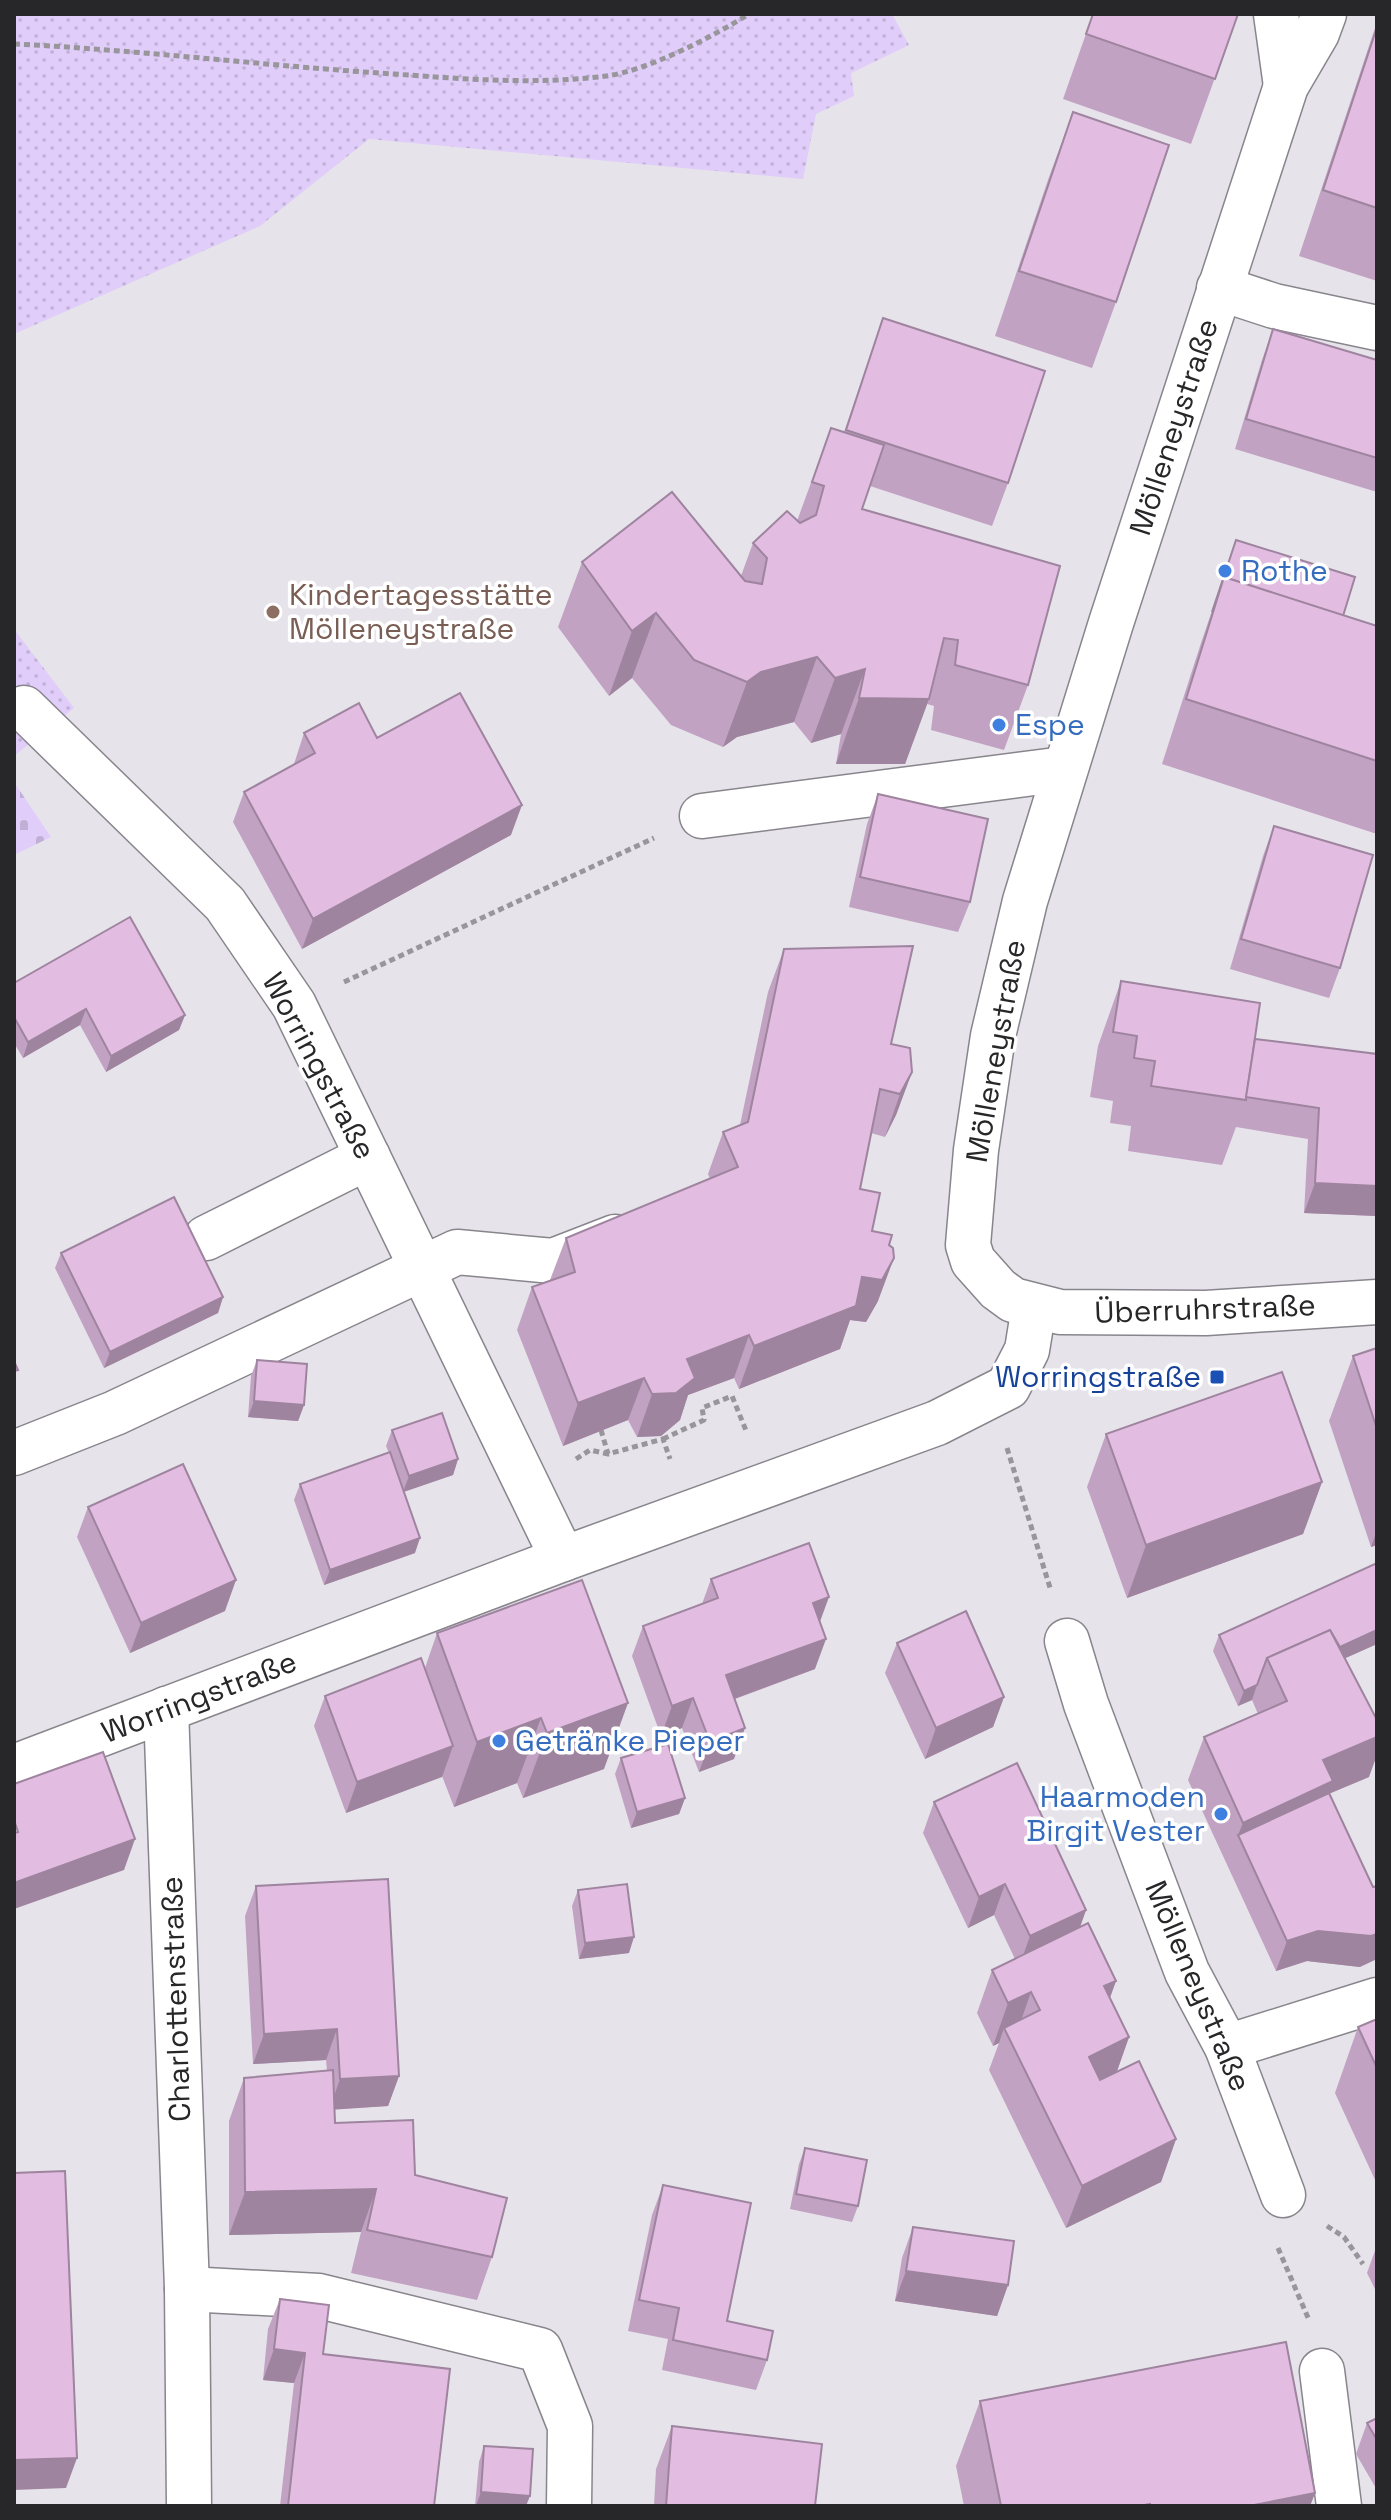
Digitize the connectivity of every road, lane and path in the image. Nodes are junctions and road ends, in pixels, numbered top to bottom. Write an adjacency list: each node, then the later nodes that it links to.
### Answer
1 (749, 14): 4 (path)
2 (1276, 14): 5 (street, Mölleneystraße)
3 (1324, 14): 5 (street, Mölleneystraße)
4 (14, 44)
5 (1286, 86): 6 (street, Mölleneystraße)
6 (1219, 288): 7 (street); 9 (street, Mölleneystraße)
7 (1377, 328)
8 (24, 708): 11 (street, Worringstraße)
9 (1064, 769): 10 (street); 17 (street, Mölleneystraße)
10 (702, 816): 11 (path)
11 (294, 1005): 12 (street, Worringstraße)
12 (368, 1157): 14 (street); 15 (street, Worringstraße)
13 (653, 1222): 15 (street)
14 (206, 1238)
15 (423, 1269): 22 (street); 26 (street, Worringstraße)
16 (1377, 1302): 17 (street, Überruhrstraße)
17 (1034, 1307): 26 (street, Worringstraße)
18 (601, 1430): 23 (path)
19 (747, 1433): 20 (path)
20 (663, 1439): 23 (path); 24 (path)
21 (1020, 1440): 27 (path)
22 (14, 1453)
23 (608, 1454): 25 (path)
24 (670, 1459)
25 (572, 1464)
26 (563, 1559): 28 (street, Worringstraße)
27 (1067, 1641): 31 (street, Mölleneystraße)
28 (166, 1709): 29 (street, Worringstraße); 33 (street, Charlottenstraße)
29 (14, 1767)
30 (1377, 2000): 31 (street)
31 (1227, 2047): 32 (street, Mölleneystraße)
32 (1283, 2195): 34 (path)
33 (187, 2289): 35 (street, Charlottenstraße); 36 (street)
34 (1322, 2371): 37 (street)
35 (189, 2506)
36 (569, 2506)
37 (1339, 2506)

